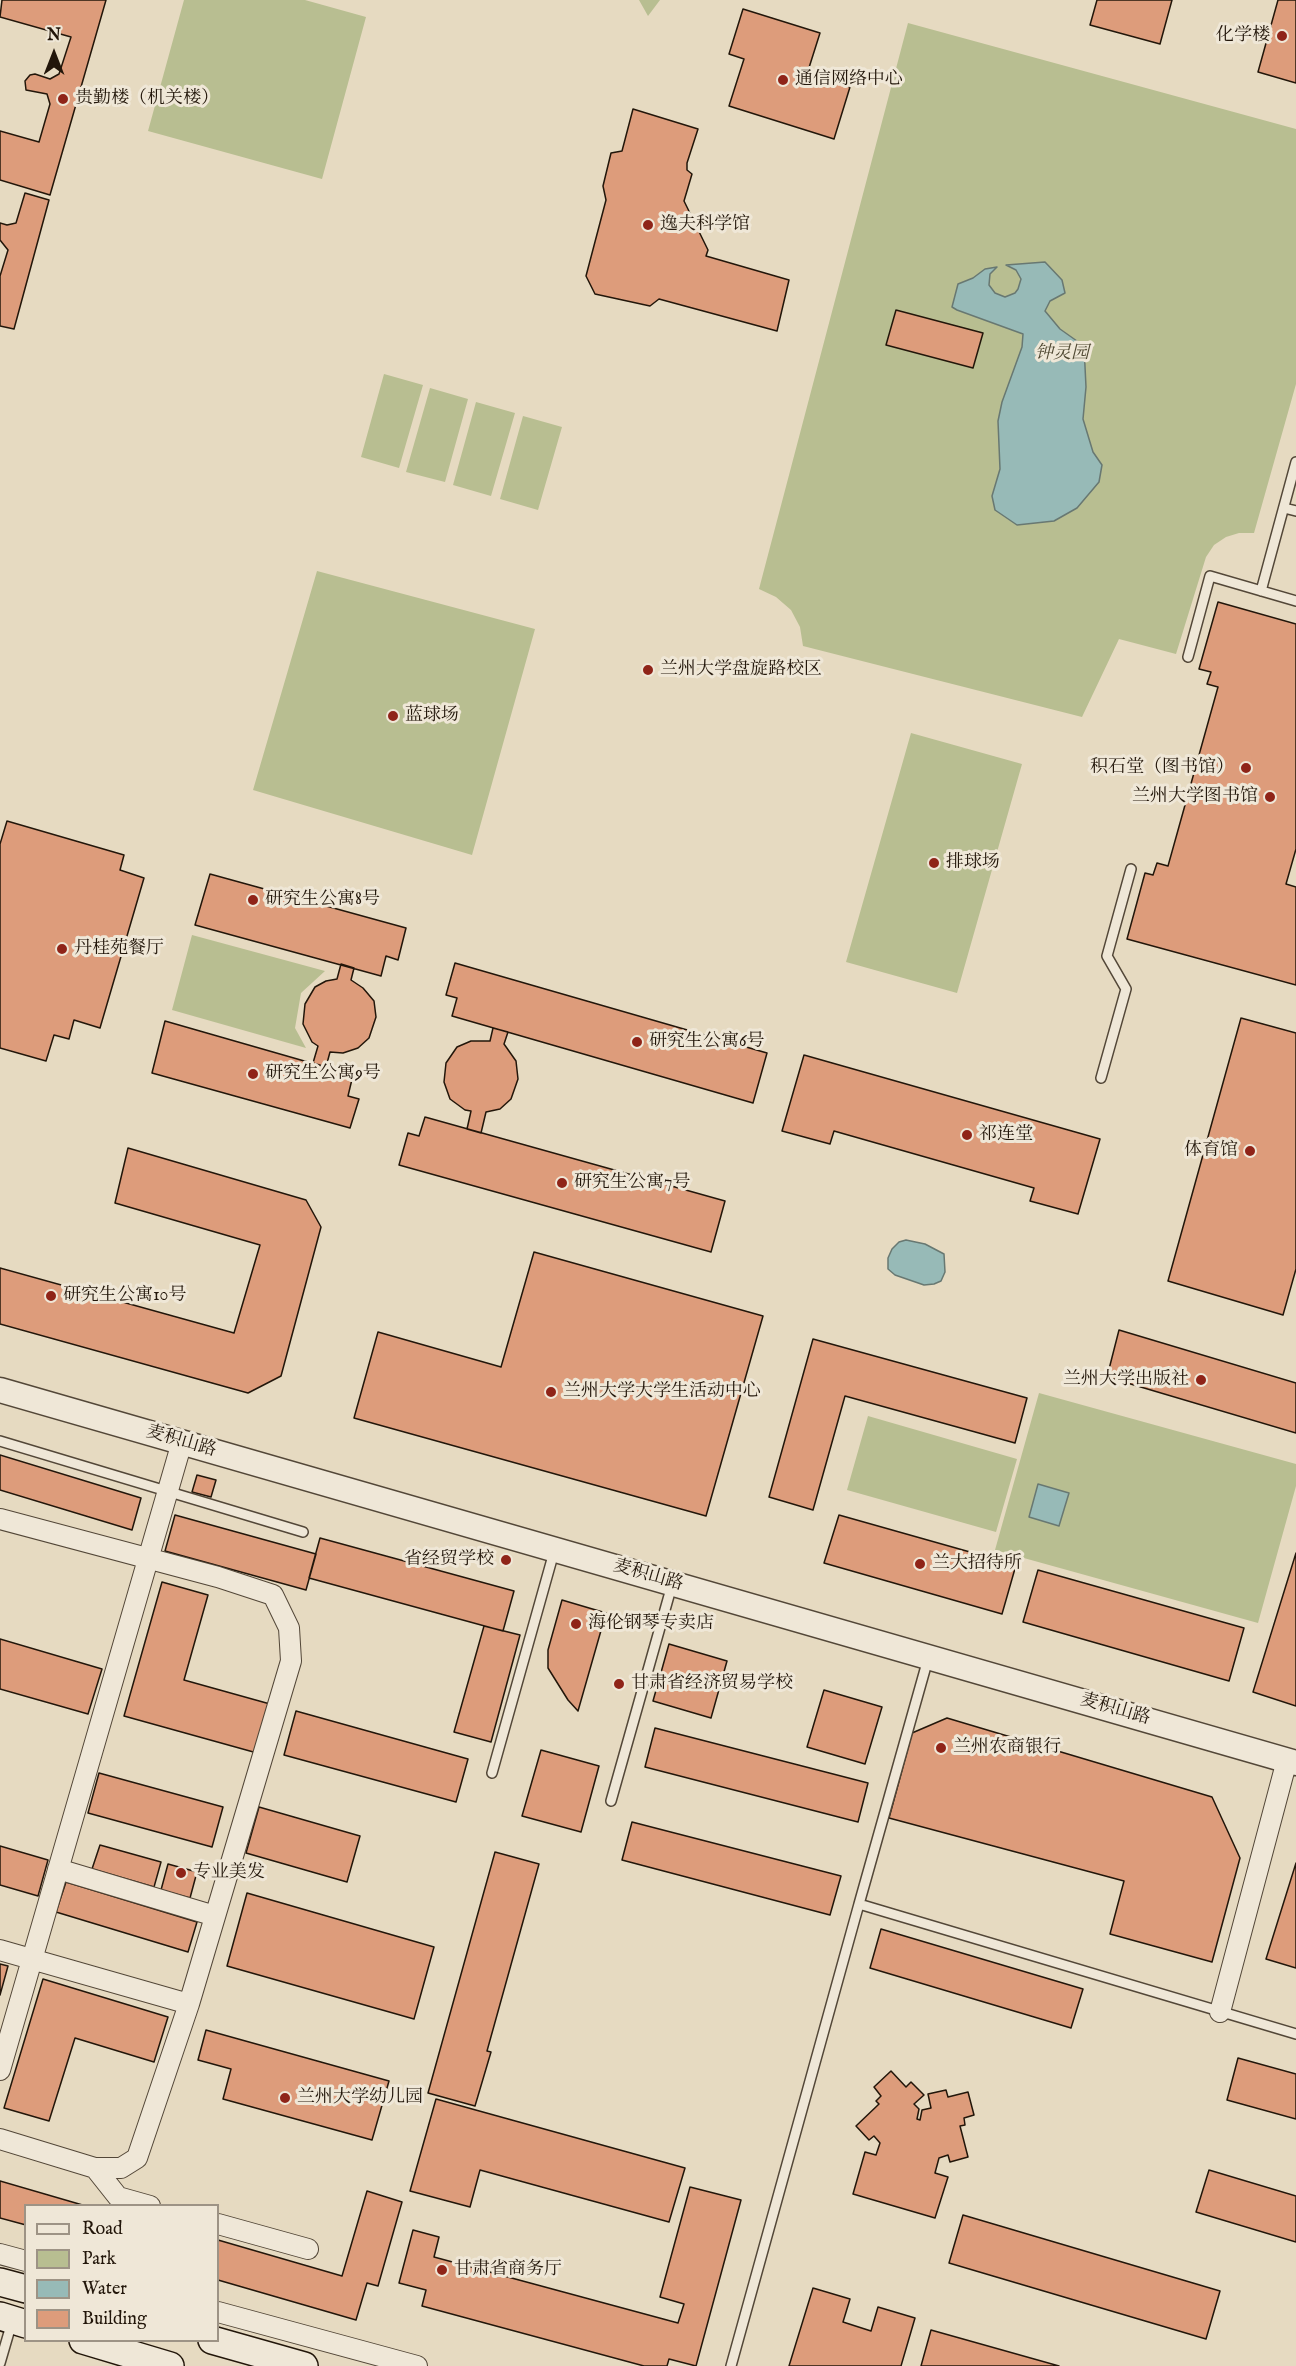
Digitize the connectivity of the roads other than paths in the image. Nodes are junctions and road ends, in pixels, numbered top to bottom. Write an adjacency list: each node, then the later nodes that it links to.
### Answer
1 (1296, 462): 2 (lane)
2 (1284, 508): 3 (lane); 4 (lane)
3 (1296, 511)
4 (1262, 591): 5 (lane); 6 (lane)
5 (1296, 601)
6 (1188, 657)
7 (1131, 869): 8 (lane)
8 (1101, 1078)
9 (0, 1390): 11 (street, 麦积山路)
10 (0, 1441): 12 (lane)
11 (182, 1442): 12 (street); 15 (street, 麦积山路)
12 (167, 1492): 14 (lane); 16 (street)
13 (0, 1519): 16 (street)
14 (303, 1532)
15 (555, 1550): 17 (street, 麦积山路); 20 (lane)
16 (148, 1558): 22 (street); 24 (street)
17 (672, 1583): 18 (street, 麦积山路); 21 (lane)
18 (929, 1657): 19 (street, 麦积山路); 23 (lane)
19 (1292, 1761): 28 (street)
20 (492, 1773)
21 (610, 1801)
22 (58, 1869): 24 (street); 26 (street)
23 (860, 1905): 28 (lane); 48 (lane)
24 (215, 1916): 27 (street)
25 (0, 1950): 26 (street)
26 (32, 1960): 27 (street); 30 (street)
27 (189, 2004): 32 (street)
28 (1220, 2012): 29 (lane)
29 (1296, 2034)
30 (1, 2064)
31 (0, 2139): 32 (street)
32 (95, 2168): 33 (street)
33 (146, 2204)
34 (219, 2224): 35 (street)
35 (308, 2249)
36 (0, 2254): 37 (street)
37 (24, 2260)
38 (0, 2282): 39 (main road)
39 (24, 2288)
40 (219, 2312): 47 (street)
41 (13, 2320): 44 (lane)
42 (90, 2342): 45 (main road)
43 (219, 2342): 46 (main road)
44 (0, 2363)
45 (170, 2366)
46 (304, 2366)
47 (417, 2366)
48 (731, 2366)

